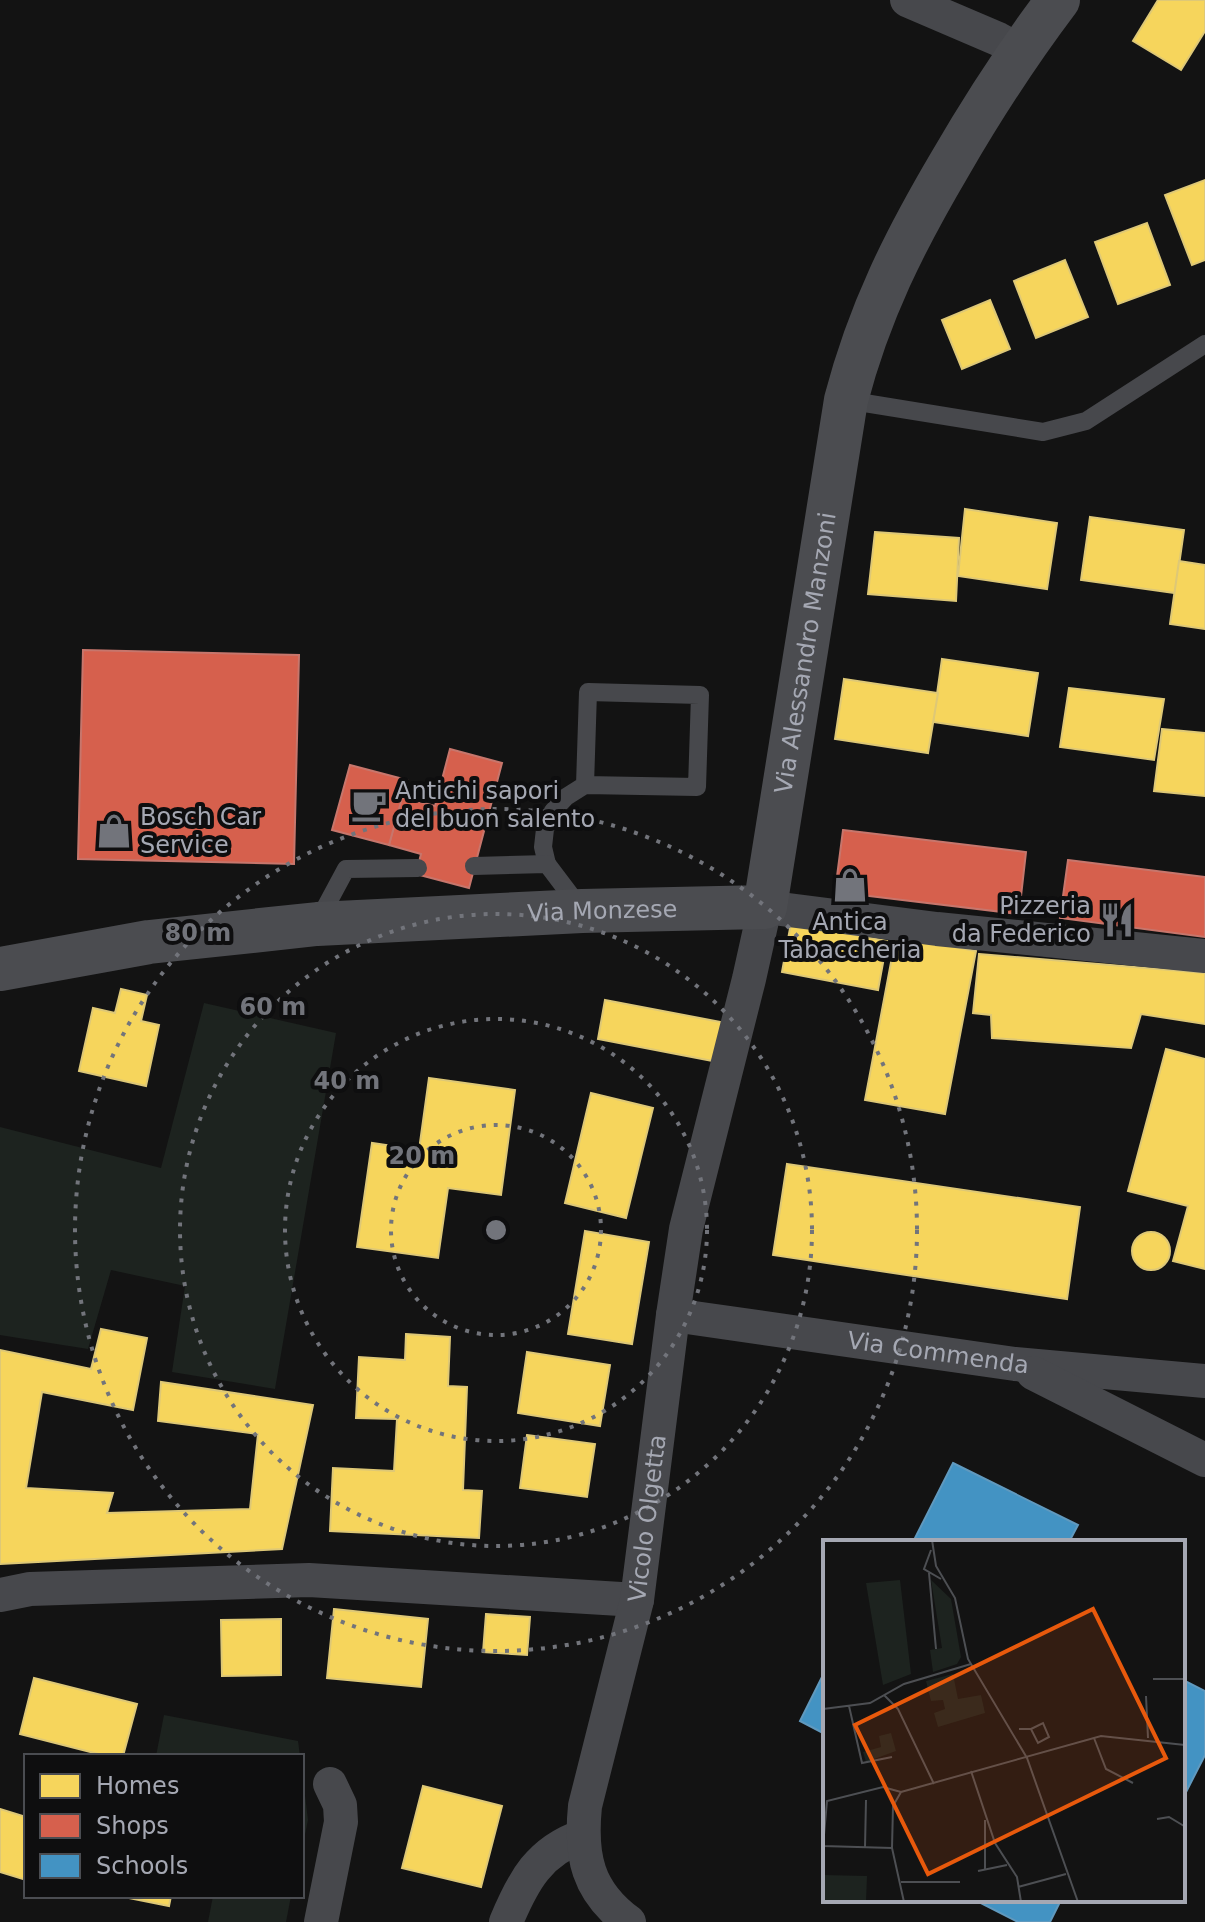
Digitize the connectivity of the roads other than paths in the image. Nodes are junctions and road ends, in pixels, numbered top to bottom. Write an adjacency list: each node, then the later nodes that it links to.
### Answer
1 (907, 0): 3 (street)
2 (1058, 0): 3 (street, Via Alessandro Manzoni)
3 (1020, 51): 5 (street, Via Alessandro Manzoni)
4 (1205, 344): 5 (lane)
5 (846, 400): 10 (street, Via Alessandro Manzoni)
6 (585, 785): 6 (lane); 7 (lane)
7 (547, 864): 8 (lane); 11 (lane)
8 (474, 866)
9 (418, 868): 12 (lane)
10 (765, 907): 11 (street, Via Monzese); 13 (street, Via Monzese); 15 (street, Vicolo Olgetta)
11 (582, 911): 12 (street, Via Monzese)
12 (317, 924): 14 (street, Via Monzese)
13 (1205, 956)
14 (0, 969)
15 (673, 1315): 16 (street, Via Commenda); 20 (street, Vicolo Olgetta)
16 (1015, 1364): 17 (street, Via Commenda); 18 (street)
17 (1205, 1381)
18 (1205, 1460)
19 (0, 1595): 20 (street, Vicolo Olgetta)
20 (636, 1608): 22 (street, Vicolo Olgetta)
21 (330, 1784): 23 (street)
22 (583, 1836): 24 (street); 25 (street, Vicolo Olgetta)
23 (321, 1922)
24 (506, 1922)
25 (629, 1922)

